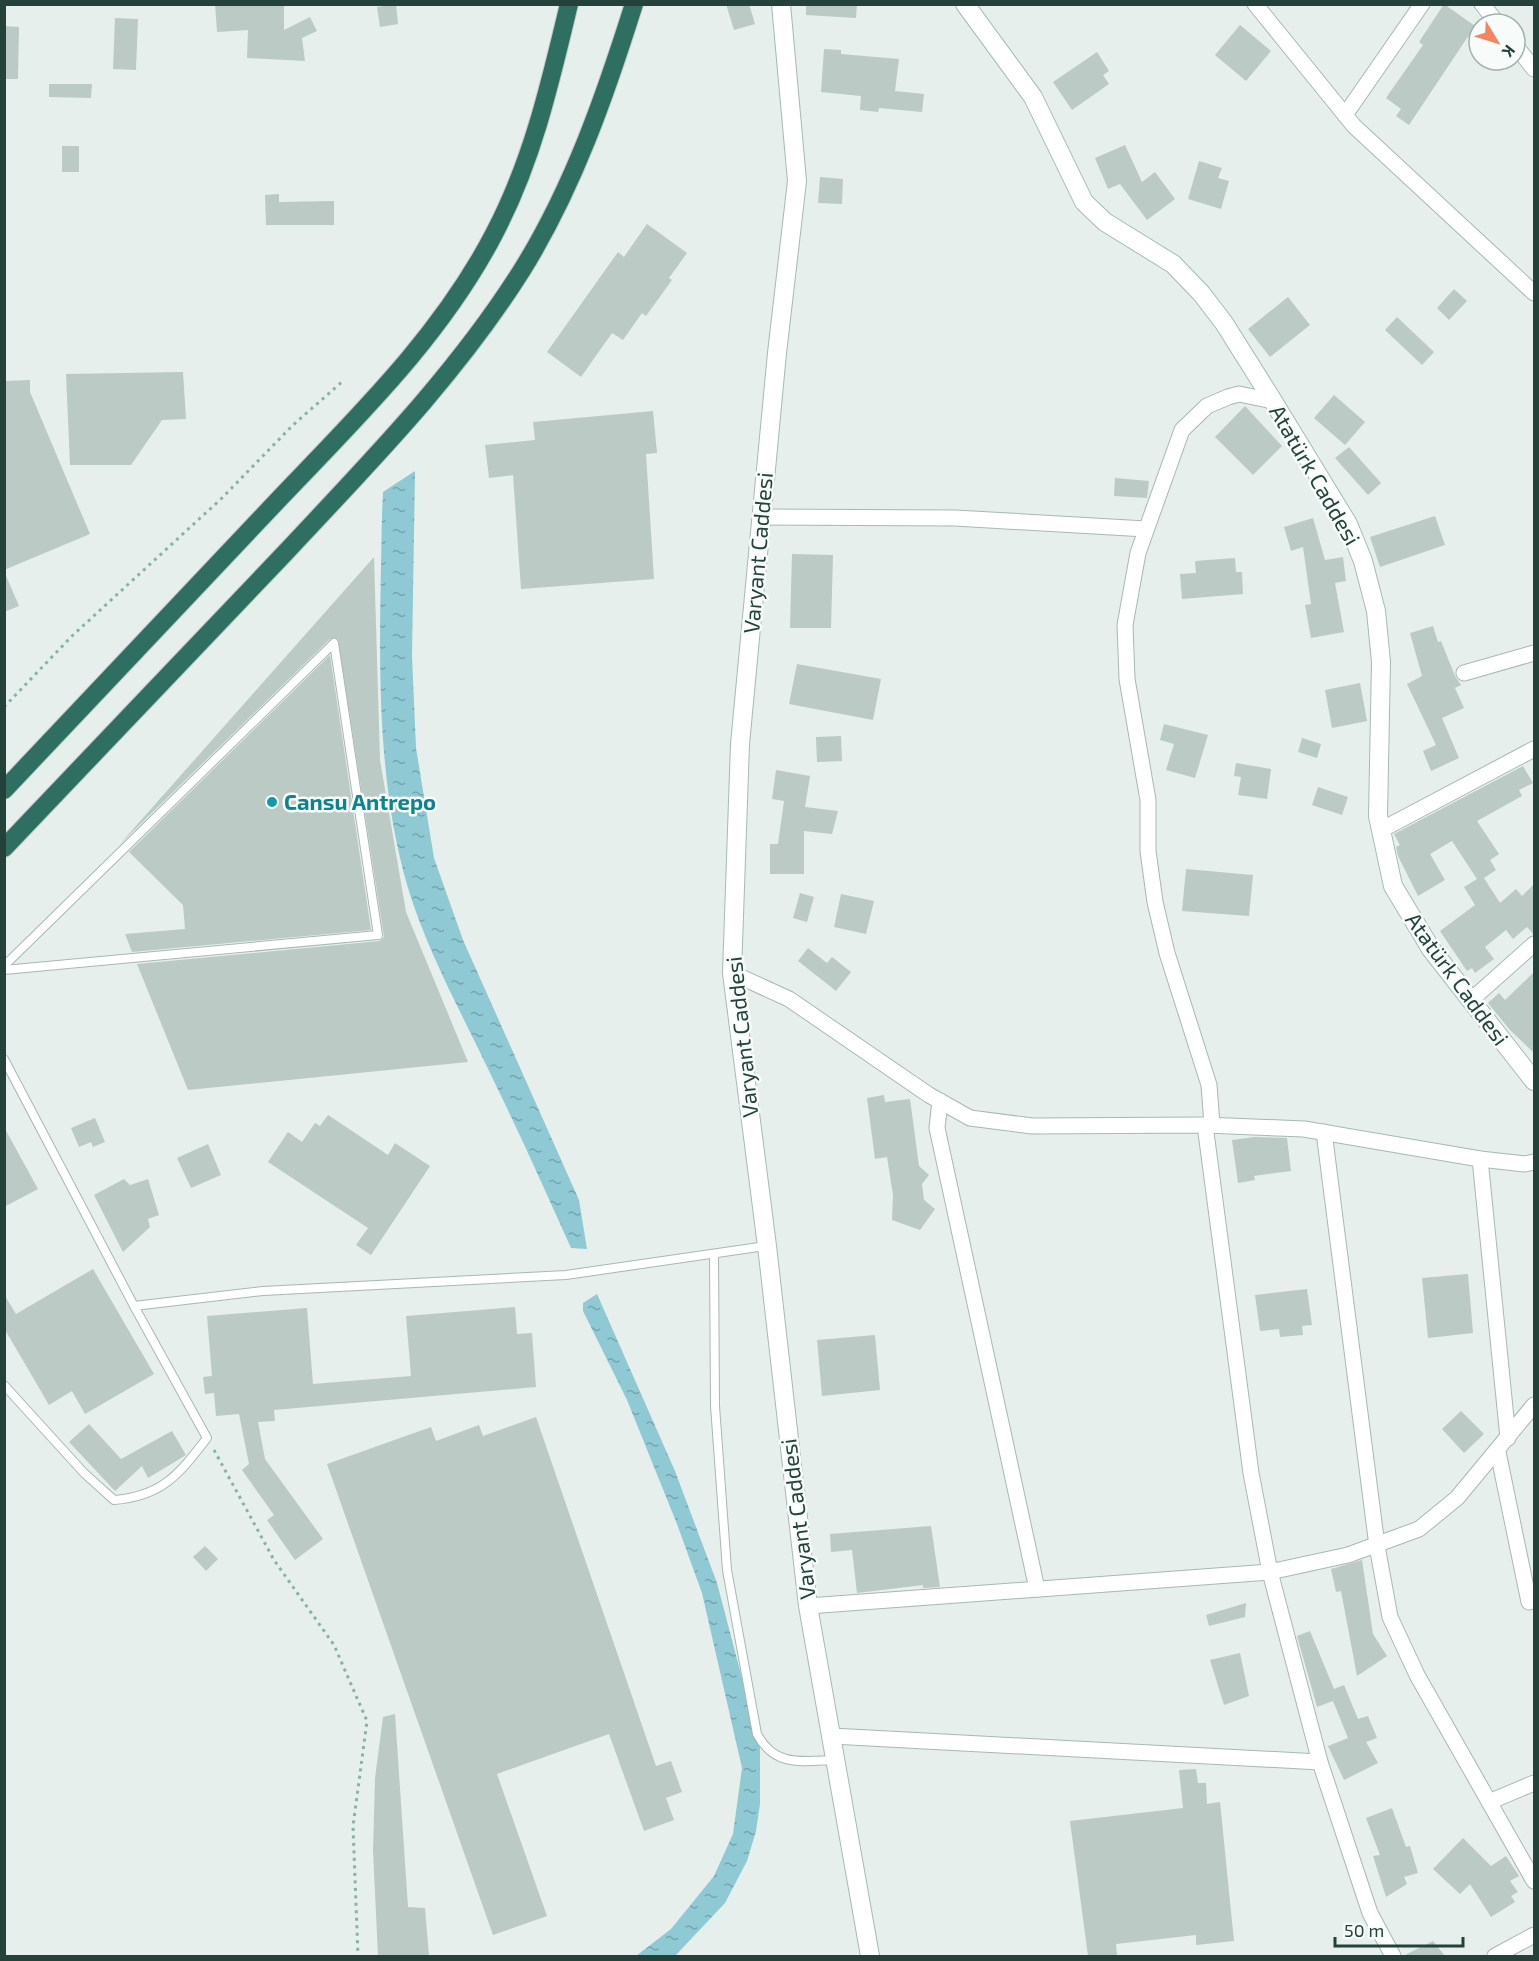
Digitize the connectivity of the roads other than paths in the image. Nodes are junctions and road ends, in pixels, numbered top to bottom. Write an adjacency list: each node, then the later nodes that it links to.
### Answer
1 (569, 4): 15 (highway)
2 (634, 4): 17 (highway)
3 (781, 4): 10 (street, Varyant Caddesi)
4 (965, 4): 9 (street, Atatürk Caddesi)
5 (1255, 4): 7 (street)
6 (1422, 4): 7 (street)
7 (1345, 115): 8 (street)
8 (1534, 294)
9 (1273, 401): 11 (street); 16 (street, Atatürk Caddesi)
10 (761, 517): 11 (street); 20 (street, Varyant Caddesi)
11 (1146, 529): 25 (street)
12 (1534, 653): 13 (street)
13 (1464, 673)
14 (1534, 749): 16 (street)
15 (4, 790)
16 (1381, 830): 21 (street, Atatürk Caddesi)
17 (4, 848)
18 (1534, 944): 21 (street)
19 (4, 968): 19 (lane)
20 (732, 973): 24 (street); 29 (street, Varyant Caddesi)
21 (1470, 1001): 23 (street, Atatürk Caddesi)
22 (4, 1059): 31 (lane)
23 (1534, 1081)
24 (940, 1101): 25 (street); 38 (street)
25 (1208, 1125): 26 (street); 37 (street)
26 (1324, 1132): 27 (street); 36 (street)
27 (1480, 1159): 28 (street); 34 (street)
28 (1534, 1162)
29 (767, 1246): 30 (lane); 40 (street, Varyant Caddesi)
30 (714, 1254): 31 (lane); 42 (lane)
31 (134, 1306): 32 (lane)
32 (4, 1385)
33 (1534, 1406): 34 (street)
34 (1508, 1438): 35 (street)
35 (1498, 1452): 36 (street); 39 (street)
36 (1377, 1546): 37 (street); 45 (street)
37 (1270, 1572): 38 (street); 43 (street)
38 (1037, 1589): 40 (street)
39 (1534, 1600)
40 (808, 1606): 41 (street, Varyant Caddesi)
41 (832, 1736): 42 (street, Varyant Caddesi); 43 (street)
42 (836, 1760): 48 (street, Varyant Caddesi)
43 (1320, 1762): 49 (street)
44 (1534, 1783): 45 (street)
45 (1489, 1802): 46 (street)
46 (1534, 1881)
47 (1534, 1935): 50 (street)
48 (870, 1956)
49 (1393, 1956)
50 (1495, 1956)

